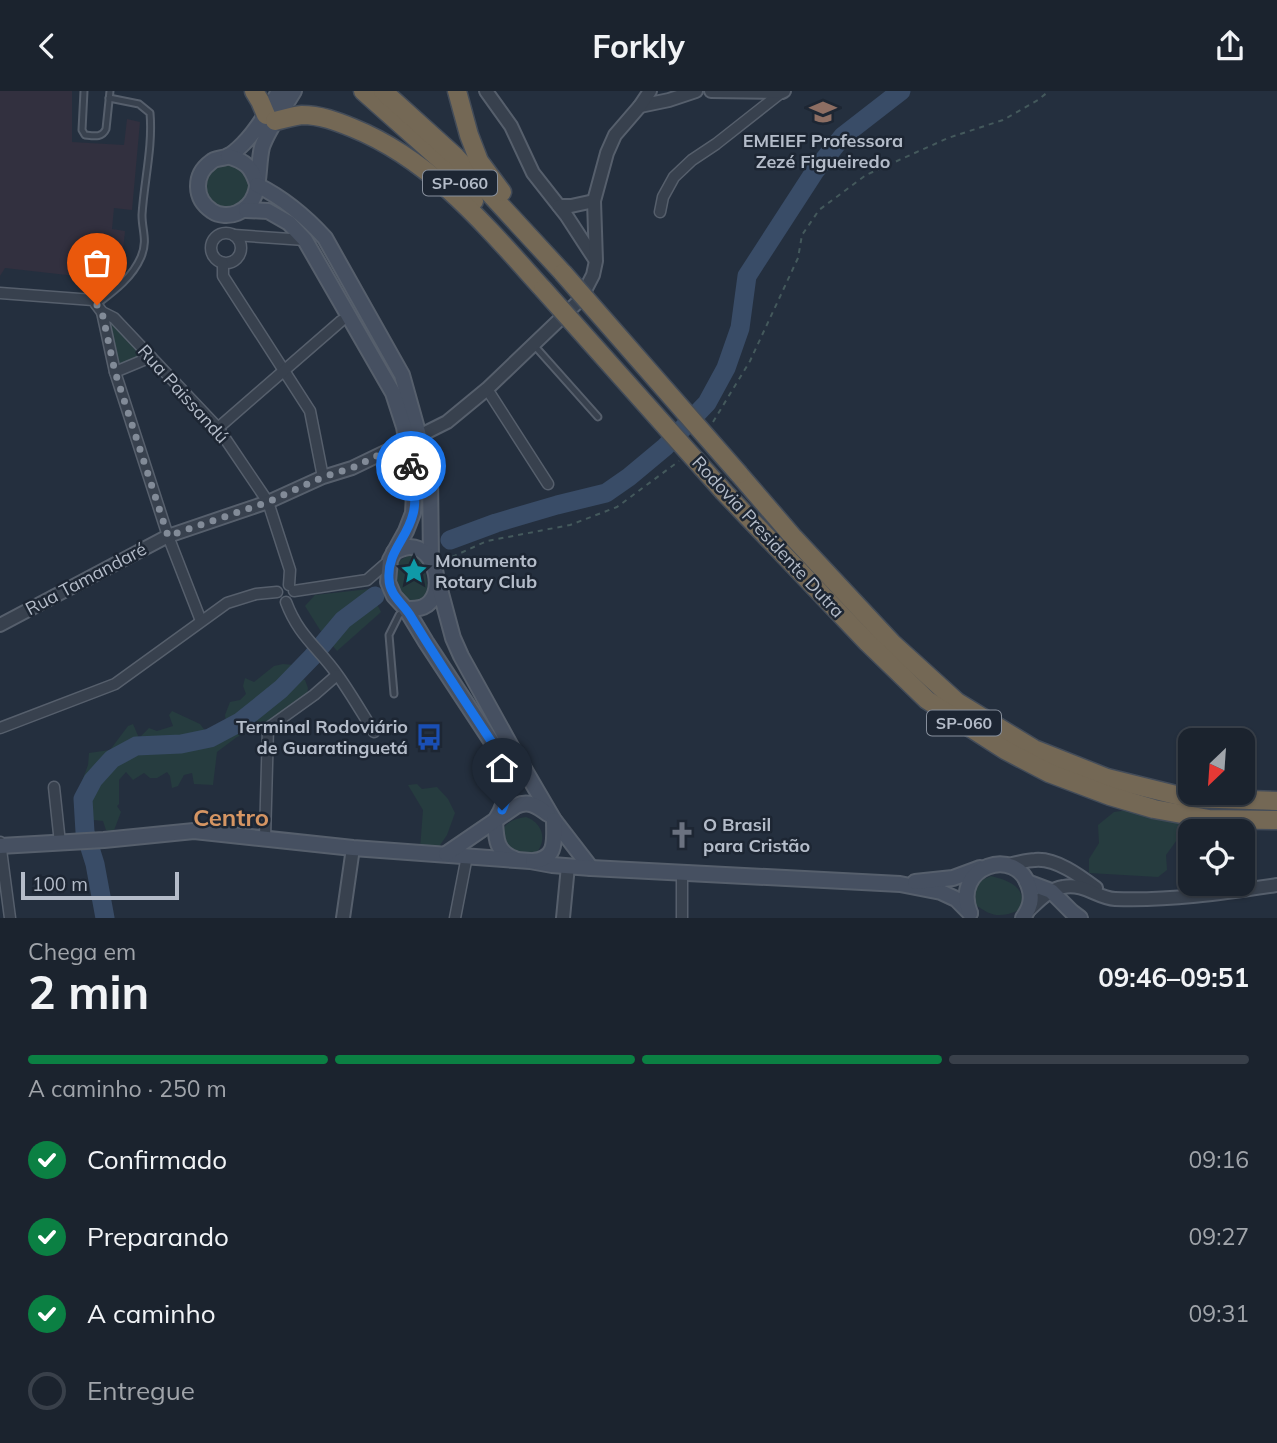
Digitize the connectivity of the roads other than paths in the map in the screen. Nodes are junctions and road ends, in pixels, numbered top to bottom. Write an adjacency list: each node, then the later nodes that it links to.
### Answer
1 (84, 91): 13 (lane)
2 (254, 91): 15 (highway)
3 (279, 91): 15 (main road)
4 (294, 91): 15 (main road)
5 (362, 91): 27 (highway, Rodovia Presidente Dutra / SP-060)
6 (383, 91): 26 (highway, Rodovia Presidente Dutra / SP-060)
7 (457, 91): 26 (highway)
8 (486, 91): 19 (street)
9 (650, 91): 14 (street, Rua Tamandaré)
10 (696, 91): 14 (street)
11 (711, 91): 12 (street)
12 (783, 92): 21 (street)
13 (109, 94): 29 (lane)
14 (640, 106): 18 (street, Rua Tamandaré)
15 (271, 118): 16 (main road); 17 (main road); 27 (highway)
16 (228, 156): 17 (main road); 20 (main road)
17 (257, 184): 20 (main road); 38 (main road)
18 (594, 201): 19 (street); 24 (street, Rua Tamandaré)
19 (559, 206): 24 (street)
20 (246, 210): 23 (main road)
21 (660, 212)
22 (234, 235): 23 (street); 25 (street); 25 (street)
23 (305, 240): 38 (main road)
24 (596, 261): 31 (street, Rua Tamandaré)
25 (223, 263): 33 (street)
26 (563, 273): 57 (highway, Rodovia Presidente Dutra / SP-060, bridge)
27 (543, 289): 59 (highway, Rodovia Presidente Dutra / SP-060, bridge)
28 (0, 293): 29 (street, Rua Paissandú)
29 (100, 308): 32 (street, Rua Paissandú); 34 (street)
30 (341, 321): 33 (street)
31 (533, 344): 35 (street, Rua Tamandaré); 36 (lane)
32 (151, 357): 34 (street); 37 (street, Rua Paissandú)
33 (284, 370): 37 (street); 39 (street)
34 (115, 372): 42 (street)
35 (486, 389): 38 (street, Rua Tamandaré); 40 (street)
36 (598, 418)
37 (218, 428): 41 (street, Rua Paissandú)
38 (413, 439): 39 (street, Rua Tamandaré); 43 (main road); 44 (main road)
39 (323, 477): 41 (street, Rua Tamandaré)
40 (548, 484)
41 (268, 502): 42 (street, Rua Tamandaré); 46 (street, Rua Paissandú)
42 (168, 536): 50 (street); 51 (street, Rua Tamandaré)
43 (392, 556): 44 (main road); 46 (street); 49 (main road)
44 (432, 563): 45 (main road)
45 (438, 582): 49 (main road); 58 (main road)
46 (292, 588): 47 (street); 48 (street)
47 (277, 592): 48 (street); 50 (street)
48 (286, 601): 52 (street)
49 (406, 609): 53 (lane); 60 (main road)
50 (201, 621): 54 (street)
51 (0, 625)
52 (337, 675): 55 (street); 61 (street)
53 (394, 694)
54 (0, 728)
55 (374, 732)
56 (54, 787): 62 (street)
57 (1277, 801)
58 (554, 820): 60 (main road); 67 (main road); 68 (main road); 71 (main road)
59 (1277, 820)
60 (495, 821): 65 (main road); 67 (main road)
61 (265, 838): 62 (main road); 64 (main road)
62 (64, 842): 63 (main road)
63 (0, 844): 80 (street)
64 (353, 848): 65 (main road); 81 (street)
65 (446, 854): 66 (main road)
66 (467, 856): 67 (main road); 82 (street)
67 (524, 861): 68 (main road)
68 (568, 866): 71 (main road); 83 (street)
69 (988, 866): 70 (main road); 74 (main road); 79 (main road)
70 (1007, 866): 73 (main road); 77 (street)
71 (591, 868): 72 (main road)
72 (682, 872): 74 (main road); 84 (street)
73 (1027, 882): 76 (main road); 78 (main road)
74 (900, 884): 79 (main road)
75 (1277, 885): 77 (street)
76 (1051, 891): 77 (street); 78 (street); 85 (main road)
77 (1111, 899)
78 (1026, 914)
79 (968, 916)
80 (10, 918)
81 (343, 918)
82 (455, 918)
83 (563, 918)
84 (682, 918)
85 (1080, 918)

